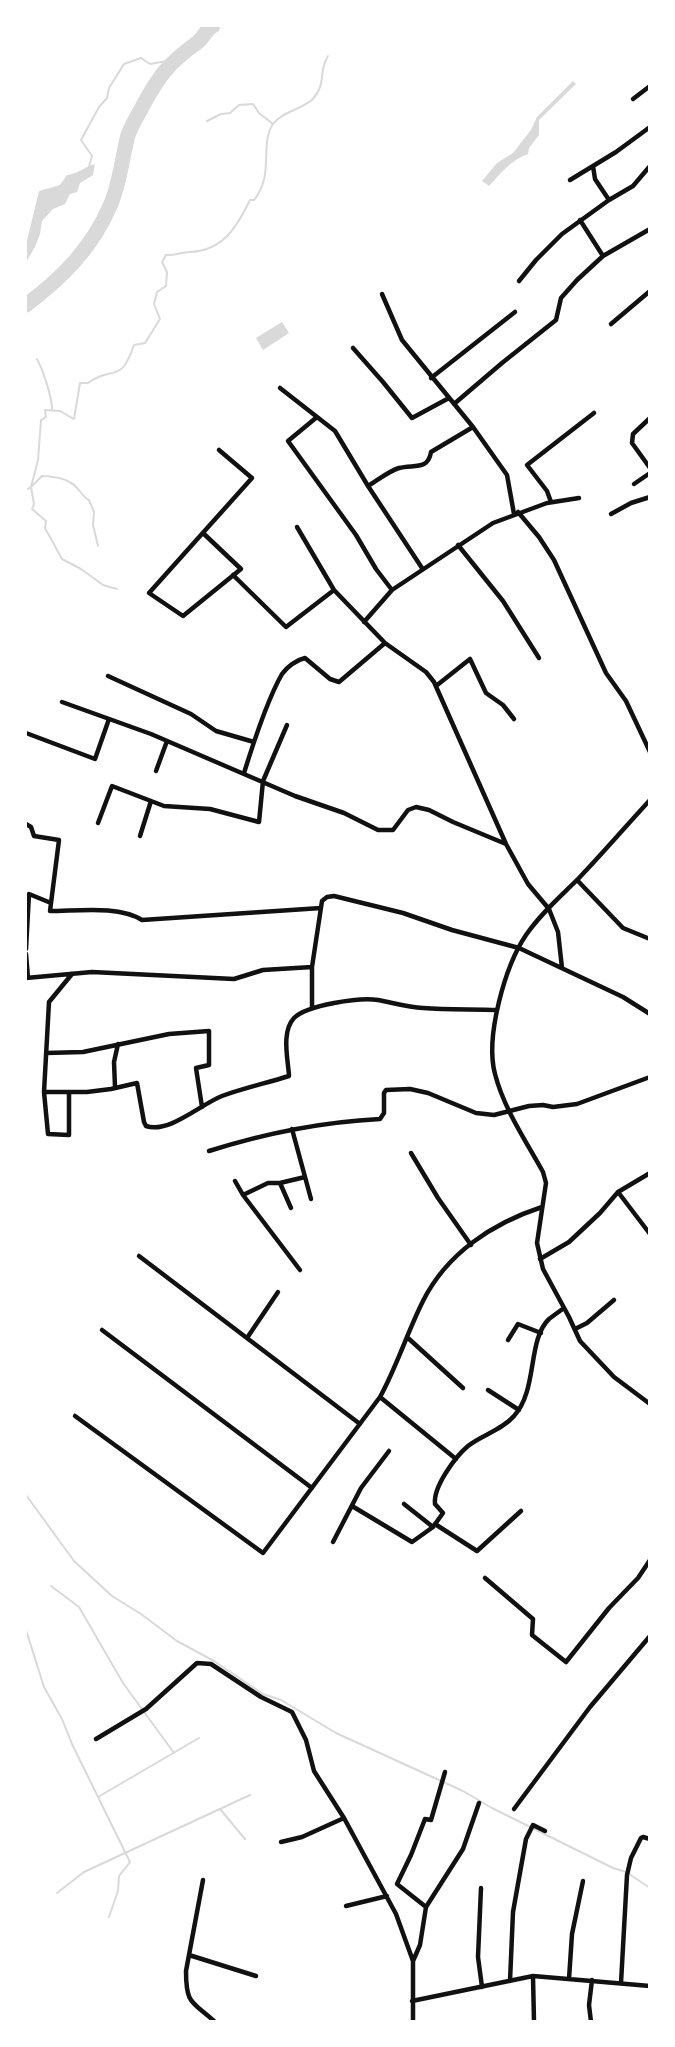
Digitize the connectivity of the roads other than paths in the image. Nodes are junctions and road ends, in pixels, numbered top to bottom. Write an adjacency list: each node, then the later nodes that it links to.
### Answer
1 (650, 86): 2 (street)
2 (633, 99)
3 (650, 127): 4 (street)
4 (593, 166): 6 (street); 7 (street)
5 (650, 166): 7 (street)
6 (570, 180)
7 (609, 200): 8 (street)
8 (580, 220): 10 (street); 11 (street)
9 (650, 229): 10 (street)
10 (603, 256): 20 (street)
11 (519, 281)
12 (650, 291): 15 (street)
13 (382, 294): 17 (street)
14 (515, 312): 17 (street)
15 (611, 324)
16 (352, 348): 19 (street)
17 (431, 378): 19 (street)
18 (280, 388): 22 (street)
19 (448, 398): 20 (street)
20 (454, 404): 24 (street)
21 (594, 413): 32 (street)
22 (318, 417): 29 (street); 41 (street)
23 (650, 418): 26 (street)
24 (473, 427): 29 (street); 33 (street)
25 (219, 450): 36 (street)
26 (650, 468)
27 (650, 473): 28 (street)
28 (634, 484)
29 (368, 486): 38 (street)
30 (650, 497): 34 (street)
31 (579, 498): 32 (street)
32 (550, 502): 33 (street)
33 (516, 513): 37 (street); 54 (street)
34 (611, 514)
35 (297, 526): 40 (street)
36 (203, 533): 39 (street); 39 (street)
37 (458, 545): 38 (street); 44 (street)
38 (422, 568): 41 (street)
39 (233, 575): 40 (street)
40 (334, 590): 42 (street)
41 (392, 590): 42 (street)
42 (364, 622): 43 (street)
43 (385, 643): 46 (street); 53 (street)
44 (539, 658)
45 (108, 676): 53 (street)
46 (436, 686): 49 (street); 63 (street)
47 (62, 702): 48 (street)
48 (109, 719): 51 (street); 52 (street)
49 (513, 719)
50 (287, 725): 57 (street)
51 (26, 733)
52 (167, 741): 55 (street); 56 (street)
53 (254, 742): 56 (street)
54 (650, 752)
55 (156, 771)
56 (244, 773): 57 (street)
57 (263, 782): 59 (street); 63 (street)
58 (650, 800): 64 (street)
59 (151, 801): 61 (street); 62 (street)
60 (26, 824): 65 (street)
61 (98, 824)
62 (140, 836)
63 (506, 844): 67 (street)
64 (577, 880): 67 (street); 68 (street)
65 (51, 903): 66 (street); 70 (street)
66 (321, 908): 69 (street); 72 (street)
67 (549, 909): 69 (street); 73 (street)
68 (650, 939)
69 (519, 948): 73 (street); 77 (street)
70 (26, 949)
71 (26, 954): 75 (street)
72 (312, 967): 74 (street); 76 (street)
73 (562, 968): 78 (street)
74 (72, 974): 75 (street); 80 (street)
75 (27, 978)
76 (312, 1008): 77 (street); 85 (street)
77 (497, 1010): 86 (street)
78 (649, 1013)
79 (118, 1044): 80 (street); 82 (street); 85 (street)
80 (46, 1053): 83 (street)
81 (650, 1077): 86 (street)
82 (116, 1087): 84 (street); 85 (street)
83 (44, 1092): 84 (street); 84 (street)
84 (69, 1092)
85 (202, 1107)
86 (510, 1112): 87 (street); 97 (street)
87 (292, 1129): 88 (street); 91 (street)
88 (209, 1151)
89 (411, 1153): 100 (street)
90 (650, 1173): 94 (street)
91 (305, 1177): 93 (street); 96 (street)
92 (236, 1181): 95 (street)
93 (280, 1183): 95 (street); 98 (street)
94 (618, 1192): 99 (street); 102 (street)
95 (243, 1195): 103 (street)
96 (311, 1199)
97 (543, 1207): 100 (street); 102 (street)
98 (291, 1208)
99 (650, 1234)
100 (471, 1245): 111 (street)
101 (139, 1256): 110 (street)
102 (540, 1259): 106 (street)
103 (300, 1270)
104 (278, 1292): 110 (street)
105 (614, 1300): 107 (street)
106 (564, 1308): 107 (street); 109 (street)
107 (575, 1329): 116 (street)
108 (102, 1330): 122 (street)
109 (541, 1333): 112 (street); 117 (street)
110 (247, 1338): 119 (street)
111 (408, 1338): 113 (street); 115 (street)
112 (508, 1340)
113 (463, 1388)
114 (488, 1390): 117 (street)
115 (380, 1397): 119 (street); 121 (street)
116 (650, 1404)
117 (519, 1410): 121 (street)
118 (75, 1416): 122 (street)
119 (360, 1424): 122 (street)
120 (389, 1451): 124 (street)
121 (456, 1459): 126 (street)
122 (312, 1488)
123 (404, 1504): 126 (street)
124 (352, 1506): 126 (street); 127 (street)
125 (521, 1510): 126 (street)
126 (434, 1526)
127 (333, 1542)
128 (650, 1560): 129 (street)
129 (485, 1578)
130 (650, 1636): 134 (street)
131 (96, 1739): 135 (street)
132 (445, 1772): 144 (street)
133 (479, 1803): 144 (street)
134 (514, 1809)
135 (344, 1818): 138 (street); 142 (street)
136 (545, 1831): 151 (street)
137 (650, 1839): 152 (street)
138 (281, 1842)
139 (203, 1880): 145 (street)
140 (584, 1881): 149 (street)
141 (481, 1888): 154 (street)
142 (387, 1896): 143 (street); 146 (street)
143 (346, 1906)
144 (426, 1907): 146 (street)
145 (189, 1955): 147 (street); 156 (street)
146 (413, 1961): 155 (street)
147 (256, 1976)
148 (533, 1976): 149 (street); 151 (street); 158 (street)
149 (569, 1978): 150 (street)
150 (592, 1980): 152 (street); 159 (street)
151 (510, 1981): 154 (street)
152 (621, 1983): 153 (street)
153 (650, 1986)
154 (482, 1987): 155 (street)
155 (412, 2001): 157 (street)
156 (214, 2022)
157 (413, 2022)
158 (534, 2022)
159 (591, 2022)

